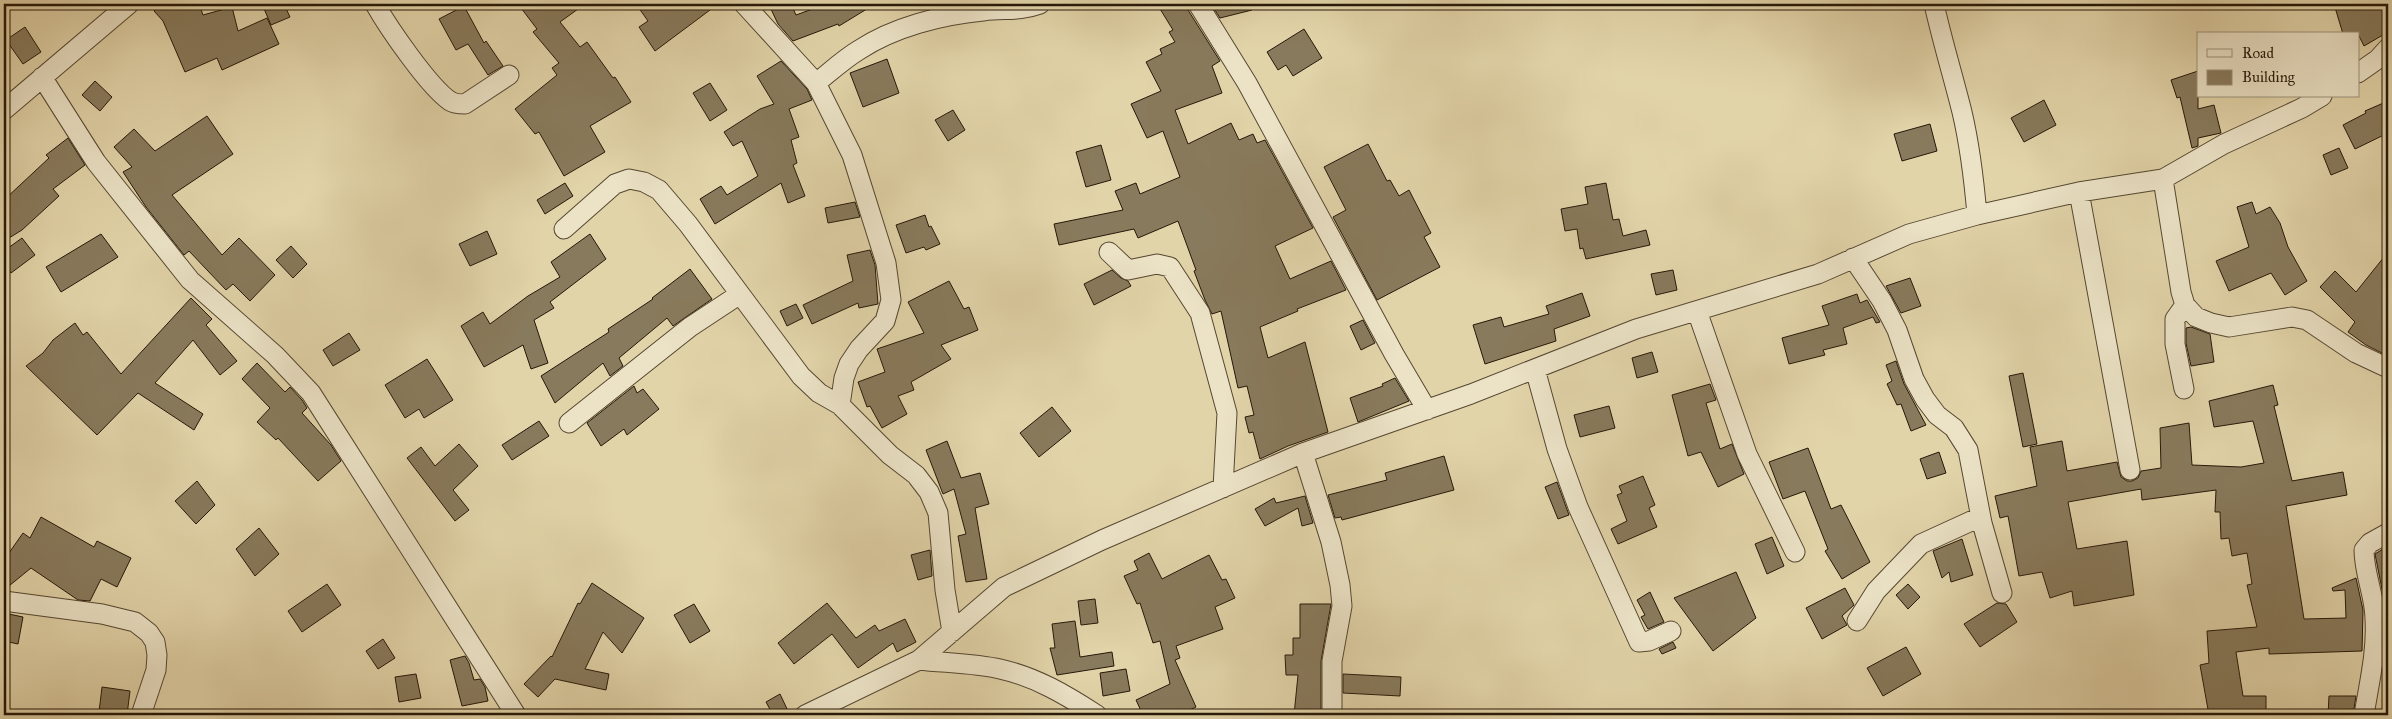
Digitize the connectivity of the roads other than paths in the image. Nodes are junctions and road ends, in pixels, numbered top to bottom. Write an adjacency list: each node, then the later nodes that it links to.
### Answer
1 (129, 4): 10 (street)
2 (375, 4): 9 (street)
3 (744, 4): 11 (street)
4 (1040, 4): 11 (street)
5 (1198, 4): 27 (street)
6 (1934, 4): 16 (street)
7 (2388, 48): 8 (street)
8 (2360, 72)
9 (509, 75)
10 (42, 77): 13 (street); 42 (street)
11 (816, 83): 26 (street)
12 (2319, 98): 14 (street)
13 (4, 110)
14 (2163, 179): 15 (street); 21 (street)
15 (2079, 192): 16 (street); 30 (street)
16 (1977, 215): 19 (street)
17 (564, 229): 20 (street)
18 (1109, 252): 31 (street)
19 (1853, 258): 22 (street); 32 (street)
20 (740, 294): 26 (street); 28 (street)
21 (2185, 305): 23 (street); 25 (street)
22 (1697, 311): 24 (street); 34 (street)
23 (2388, 368)
24 (1535, 369): 27 (street); 39 (street)
25 (2184, 389)
26 (840, 405): 38 (street)
27 (1427, 410): 29 (street)
28 (569, 423)
29 (1303, 453): 31 (street); 45 (street)
30 (2130, 470)
31 (1223, 488): 38 (street)
32 (1980, 517): 35 (street); 37 (street)
33 (2388, 533): 46 (street)
34 (1795, 552)
35 (2002, 593)
36 (4, 601): 41 (street)
37 (1857, 621)
38 (952, 632): 40 (street)
39 (1671, 632)
40 (919, 660): 43 (street); 44 (street)
41 (141, 715)
42 (516, 715)
43 (805, 715)
44 (1097, 715)
45 (1332, 715)
46 (2364, 715)

